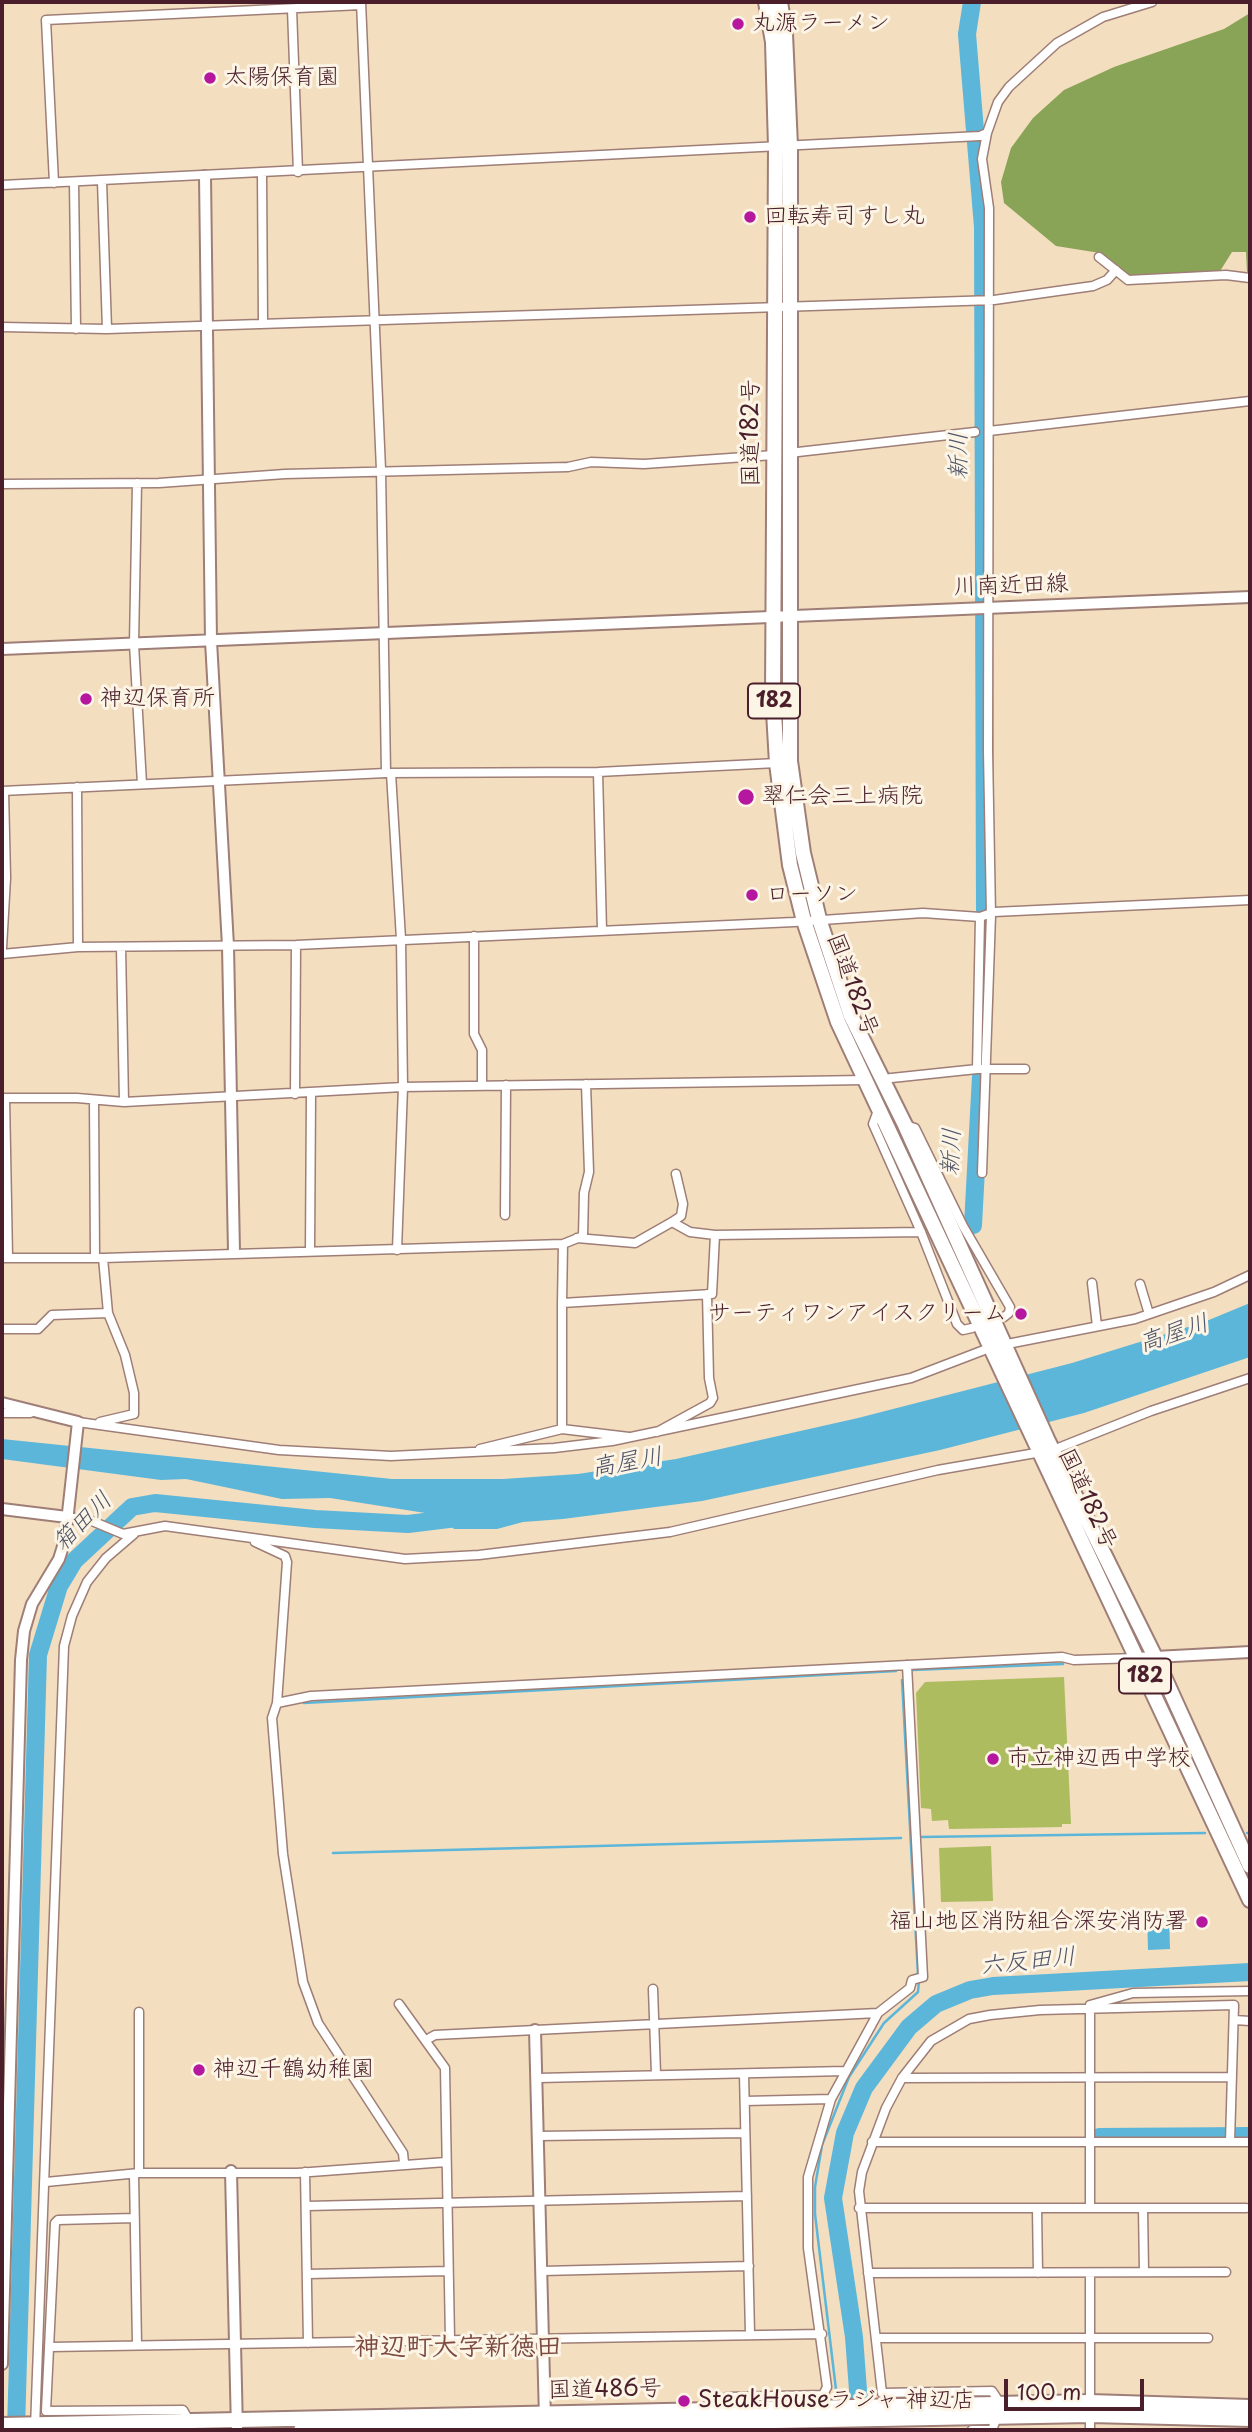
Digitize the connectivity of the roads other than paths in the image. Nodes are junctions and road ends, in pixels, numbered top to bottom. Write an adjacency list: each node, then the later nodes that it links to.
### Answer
1 (766, 2): 8 (highway, 国道182号 / 182)
2 (780, 2): 8 (highway, 国道182号 / 182)
3 (1152, 2): 5 (street)
4 (361, 3): 6 (street); 9 (street)
5 (1131, 5): 7 (street)
6 (292, 9): 10 (street); 15 (street)
7 (983, 135): 8 (street); 20 (street)
8 (783, 146): 9 (street); 21 (highway, 国道182号 / 182)
9 (366, 169): 10 (street); 22 (street)
10 (298, 172): 11 (street)
11 (262, 173): 12 (street); 23 (street)
12 (205, 176): 13 (street); 24 (street)
13 (102, 181): 14 (street); 27 (street)
14 (74, 182): 15 (street); 26 (street)
15 (54, 183): 16 (street)
16 (2, 185)
17 (1099, 257): 18 (street)
18 (1116, 270): 19 (street); 20 (street)
19 (1250, 278)
20 (989, 300): 21 (street); 29 (street)
21 (782, 305): 22 (street); 31 (highway, 国道182号 / 182)
22 (373, 320): 23 (street); 32 (street)
23 (263, 323): 24 (street)
24 (206, 325): 27 (street); 33 (street)
25 (2, 327): 26 (street)
26 (76, 329): 27 (street)
27 (107, 329)
28 (1250, 401): 29 (street)
29 (989, 431): 37 (street)
30 (975, 432): 31 (street)
31 (782, 454): 32 (street); 38 (highway, 国道182号 / 182); 39 (highway, 国道182号 / 182)
32 (381, 470): 33 (street); 40 (street)
33 (209, 479): 35 (street); 41 (street)
34 (2, 484): 35 (street)
35 (137, 484): 42 (street)
36 (1250, 597): 37 (street, 川南近田線)
37 (987, 608): 39 (street, 川南近田線); 52 (street)
38 (774, 616): 39 (street, 川南近田線); 40 (street, 川南近田線); 44 (highway, 国道182号 / 182)
39 (790, 616): 54 (highway, 国道182号 / 182)
40 (384, 634): 41 (street, 川南近田線); 46 (street)
41 (211, 641): 42 (street, 川南近田線); 47 (street)
42 (134, 644): 43 (street, 川南近田線); 48 (street)
43 (2, 649)
44 (777, 763): 45 (street); 54 (highway, 国道182号 / 182)
45 (598, 772): 46 (street); 55 (street)
46 (388, 773): 47 (street); 57 (street)
47 (219, 780): 48 (street); 59 (street)
48 (142, 784): 49 (street)
49 (77, 787): 50 (street); 60 (street)
50 (3, 791): 62 (street)
51 (1250, 900): 52 (street)
52 (991, 915): 53 (street); 65 (street)
53 (980, 917): 54 (street); 65 (street)
54 (812, 920): 55 (street); 66 (highway, 国道182号 / 182); 67 (highway, 国道182号 / 182)
55 (601, 931): 56 (street)
56 (474, 936): 57 (street); 70 (street)
57 (401, 939): 58 (street); 71 (street)
58 (296, 945): 59 (street); 73 (street)
59 (228, 946): 61 (street); 74 (street)
60 (78, 947): 61 (street); 63 (street)
61 (121, 947): 77 (street)
62 (2, 948)
63 (2, 954)
64 (1025, 1069): 65 (street)
65 (982, 1070): 66 (street); 80 (street)
66 (881, 1079): 67 (street); 79 (highway, 国道182号 / 182)
67 (866, 1080): 68 (street); 78 (highway, 国道182号 / 182)
68 (586, 1084): 69 (street); 86 (street)
69 (506, 1085): 70 (street); 82 (street)
70 (482, 1086): 71 (street)
71 (403, 1087): 72 (street); 88 (street)
72 (311, 1093): 73 (street); 89 (street)
73 (295, 1094): 74 (street)
74 (232, 1096): 77 (street); 90 (street)
75 (3, 1098): 76 (street); 91 (street)
76 (94, 1100): 77 (street); 92 (street)
77 (124, 1101)
78 (879, 1108): 84 (street); 104 (highway, 国道182号 / 182)
79 (905, 1125): 100 (street); 104 (highway, 国道182号 / 182)
80 (982, 1173)
81 (676, 1174): 83 (street)
82 (505, 1215)
83 (672, 1222): 85 (street); 86 (street)
84 (921, 1231): 85 (street); 102 (street)
85 (715, 1235): 96 (street)
86 (577, 1238): 87 (street)
87 (563, 1244): 88 (street); 97 (street)
88 (397, 1250): 89 (street)
89 (310, 1251): 90 (street)
90 (234, 1252): 92 (street)
91 (5, 1257): 92 (street)
92 (99, 1258): 98 (street)
93 (1250, 1275): 99 (street)
94 (1092, 1283): 101 (street)
95 (1140, 1284): 99 (street)
96 (707, 1294): 97 (street); 112 (street)
97 (562, 1303): 111 (street)
98 (108, 1313): 103 (street); 109 (street)
99 (1150, 1314): 101 (street)
100 (1004, 1317)
101 (1097, 1326): 104 (street)
102 (972, 1328)
103 (2, 1329)
104 (1000, 1351): 112 (street); 114 (highway, 国道182号 / 182)
105 (1250, 1378): 114 (street)
106 (2, 1403): 107 (street)
107 (31, 1412): 108 (street); 110 (street)
108 (2, 1413)
109 (94, 1423): 110 (street); 115 (street)
110 (78, 1424): 117 (street)
111 (562, 1429): 113 (street); 115 (street)
112 (656, 1434): 113 (street)
113 (631, 1438): 115 (street)
114 (1044, 1446): 119 (street); 121 (highway, 国道182号 / 182); 122 (highway, 国道182号 / 182)
115 (475, 1454)
116 (2, 1509): 117 (street)
117 (67, 1513): 118 (street); 147 (street)
118 (134, 1534): 119 (street); 159 (street)
119 (251, 1540): 124 (street)
120 (1250, 1652): 121 (street)
121 (1155, 1657): 122 (street); 125 (highway, 国道182号 / 182)
122 (1136, 1658): 123 (street); 126 (highway, 国道182号 / 182)
123 (907, 1665): 124 (street); 132 (street)
124 (277, 1703): 155 (street)
125 (1250, 1866)
126 (1250, 1900)
127 (653, 1989): 135 (street)
128 (1250, 1991): 130 (street)
129 (399, 2004): 137 (street)
130 (1090, 2008): 133 (street); 141 (street); 144 (street)
131 (138, 2012): 158 (street)
132 (878, 2013): 135 (street); 138 (street)
133 (1234, 2021): 134 (street); 142 (street)
134 (1250, 2021)
135 (654, 2024): 136 (street); 139 (street)
136 (535, 2030): 137 (street); 143 (street)
137 (426, 2040): 154 (street)
138 (845, 2071): 140 (street); 145 (street)
139 (656, 2074): 140 (street); 143 (street)
140 (744, 2074): 146 (street)
141 (1090, 2077): 142 (street); 144 (street); 152 (street)
142 (1232, 2077): 150 (street)
143 (538, 2078): 149 (street)
144 (902, 2078): 151 (street)
145 (831, 2099): 146 (street); 180 (street)
146 (745, 2101): 148 (street)
147 (5, 2127): 190 (street)
148 (745, 2133): 149 (street); 160 (street)
149 (539, 2136): 161 (street)
150 (1230, 2138): 152 (street); 153 (street)
151 (872, 2142): 152 (street); 164 (street)
152 (1090, 2142): 166 (street)
153 (1250, 2142)
154 (446, 2162): 155 (street); 162 (street)
155 (404, 2163): 157 (street)
156 (231, 2171): 157 (street); 158 (street); 187 (street)
157 (305, 2172): 163 (street)
158 (136, 2174): 159 (street); 169 (street)
159 (46, 2182): 201 (street)
160 (747, 2196): 161 (street); 170 (street)
161 (540, 2201): 162 (street); 172 (street)
162 (447, 2203): 163 (street); 171 (street)
163 (307, 2206): 178 (street)
164 (859, 2208): 165 (street); 175 (street)
165 (1037, 2208): 166 (street); 176 (street)
166 (1090, 2208): 167 (street)
167 (1143, 2208): 168 (street); 173 (street)
168 (1246, 2208)
169 (134, 2218): 188 (street); 189 (street)
170 (749, 2266): 172 (street); 179 (street)
171 (448, 2271): 178 (street); 185 (street)
172 (542, 2271): 181 (street)
173 (1144, 2272): 174 (street); 177 (street)
174 (1227, 2272)
175 (868, 2273): 176 (street); 182 (street)
176 (1038, 2273): 177 (street)
177 (1090, 2273): 183 (street)
178 (308, 2274): 186 (street)
179 (750, 2334): 180 (street); 181 (street)
180 (822, 2334): 196 (street)
181 (543, 2337): 185 (street); 198 (street)
182 (878, 2338): 183 (street); 192 (street)
183 (1090, 2338): 184 (street); 193 (street)
184 (1208, 2338)
185 (450, 2339): 186 (street)
186 (309, 2343): 187 (street)
187 (235, 2344): 188 (street); 200 (street)
188 (137, 2345): 189 (street)
189 (50, 2347): 197 (street)
190 (2, 2364)
191 (1250, 2407): 193 (highway, 国道486号)
192 (999, 2410): 193 (highway, 国道486号); 194 (highway, 国道486号); 203 (street)
193 (1090, 2416): 195 (highway, 国道486号)
194 (847, 2419): 196 (highway, 国道486号)
195 (1250, 2419)
196 (721, 2421): 198 (highway, 国道486号)
197 (190, 2422): 200 (highway, 国道486号); 201 (highway, 国道486号)
198 (545, 2423): 200 (highway, 国道486号); 202 (highway, 国道486号)
199 (4, 2425): 201 (highway, 国道486号)
200 (237, 2426)
201 (34, 2427)
202 (301, 2430)
203 (972, 2430)

